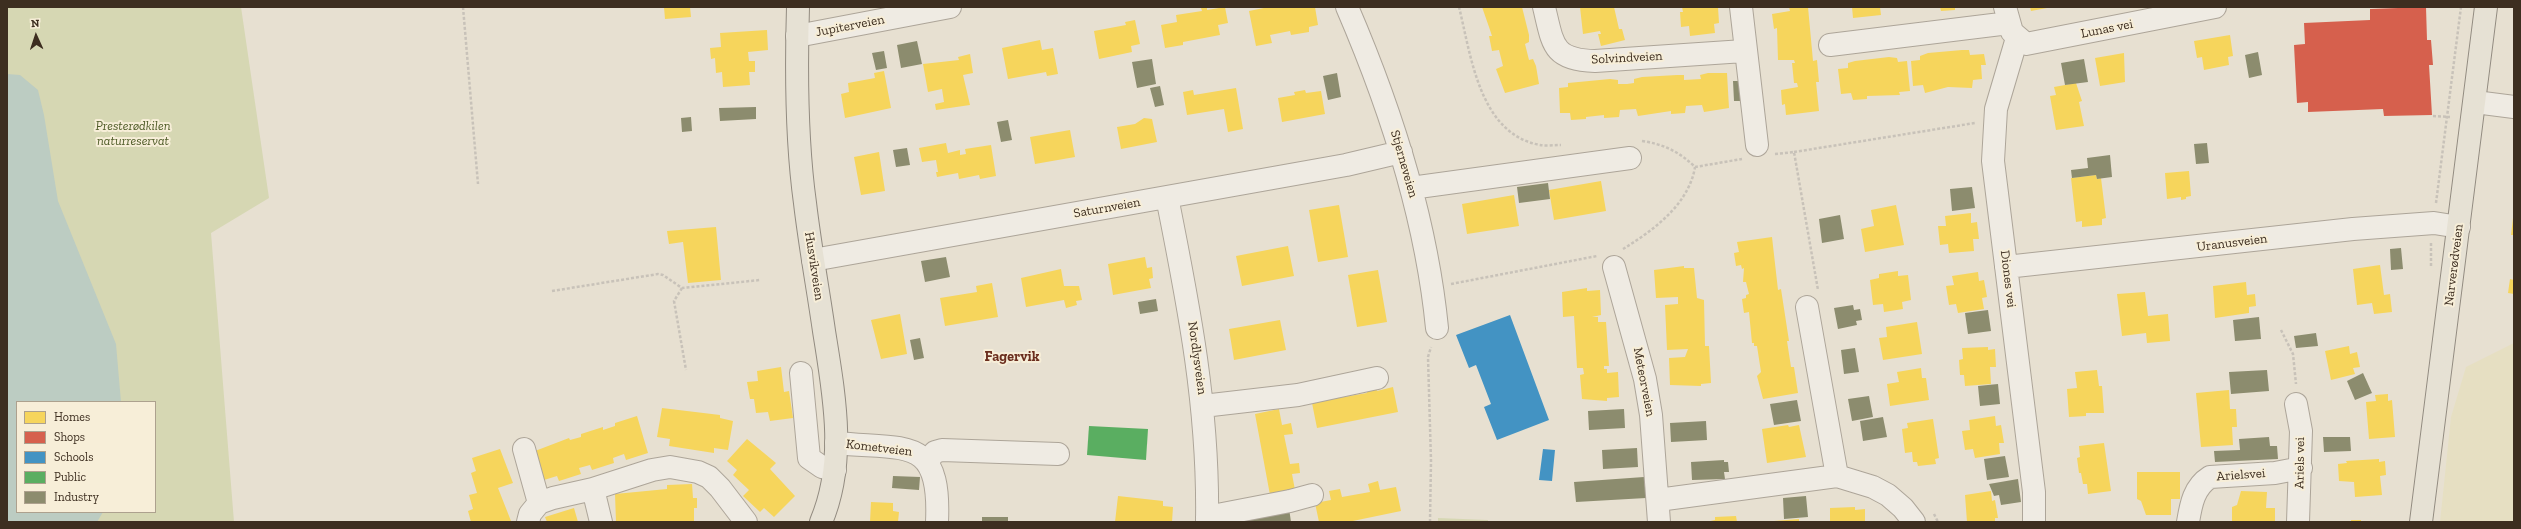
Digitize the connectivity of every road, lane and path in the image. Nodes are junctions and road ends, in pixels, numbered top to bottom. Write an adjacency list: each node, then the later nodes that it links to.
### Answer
1 (463, 7): 27 (path)
2 (798, 7): 12 (main road, Husvikveien)
3 (950, 7): 12 (street, Jupiterveien)
4 (1347, 7): 23 (street, Stjerneveien)
5 (1459, 7): 21 (path)
6 (1544, 7): 14 (street, Solvindveien)
7 (1741, 7): 14 (street)
8 (2215, 7): 11 (street, Lunas vei)
9 (2461, 7): 19 (path)
10 (2486, 7): 15 (main road, Narverødveien)
11 (2010, 23): 13 (street, Lunas vei); 17 (street, Diones vei)
12 (797, 36): 33 (main road, Husvikveien)
13 (1830, 45)
14 (1744, 50): 24 (street)
15 (2475, 102): 16 (street); 31 (main road, Narverødveien)
16 (2514, 107)
17 (1995, 112): 25 (path); 34 (street, Diones vei)
18 (2433, 116): 19 (path)
19 (2449, 117): 20 (path); 30 (path)
20 (2456, 118)
21 (1567, 145)
22 (1632, 150): 26 (path); 28 (street)
23 (1401, 152): 28 (street, Stjerneveien); 29 (street, Saturnveien)
24 (1759, 152): 25 (path); 26 (path)
25 (1794, 152): 39 (path)
26 (1695, 167): 32 (path)
27 (478, 184)
28 (1411, 188): 37 (street, Stjerneveien)
29 (1167, 197): 33 (street, Saturnveien); 46 (street, Nordlysveien)
30 (2436, 208)
31 (2459, 227): 34 (street, Uranusveien); 70 (main road, Narverødveien)
32 (1612, 258): 37 (path); 56 (street, Meteorveien)
33 (813, 260): 47 (main road, Husvikveien)
34 (2006, 268): 67 (street, Diones vei)
35 (760, 280): 36 (path)
36 (682, 288): 38 (path); 42 (path)
37 (1433, 288): 40 (street, Stjerneveien)
38 (552, 291)
39 (1813, 299): 53 (street)
40 (1437, 328): 64 (path)
41 (2282, 330): 45 (path)
42 (686, 370)
43 (801, 373): 52 (street)
44 (1377, 378): 46 (street)
45 (2296, 404): 51 (street, Ariels vei)
46 (1204, 406): 60 (street, Nordlysveien)
47 (836, 443): 50 (street, Kometveien); 52 (main road, Husvikveien)
48 (524, 449): 57 (street)
49 (1058, 454): 50 (street)
50 (927, 461): 63 (street, Kometveien)
51 (2301, 468): 68 (street, Arielsvei); 69 (street, Ariels vei)
52 (835, 470): 62 (main road, Husvikveien)
53 (1837, 476): 56 (street); 58 (street)
54 (593, 489): 57 (street); 59 (street); 61 (street)
55 (1312, 495): 60 (street)
56 (1658, 500): 65 (street, Meteorveien)
57 (533, 513)
58 (1923, 517): 66 (path)
59 (739, 519)
60 (1207, 519)
61 (601, 522)
62 (821, 522)
63 (937, 522)
64 (1430, 522)
65 (1659, 522)
66 (1938, 522)
67 (2034, 522)
68 (2188, 522)
69 (2298, 522)
70 (2421, 522)

